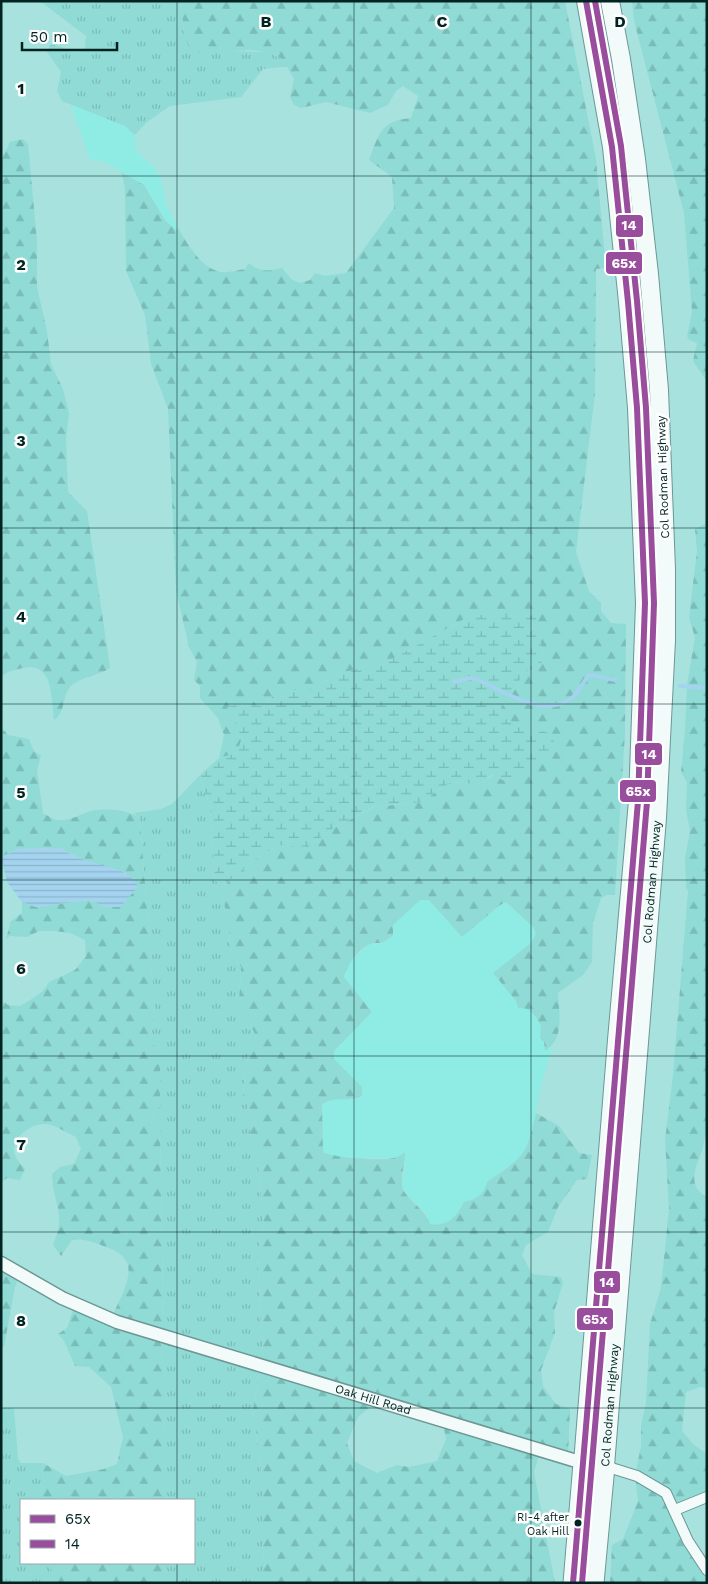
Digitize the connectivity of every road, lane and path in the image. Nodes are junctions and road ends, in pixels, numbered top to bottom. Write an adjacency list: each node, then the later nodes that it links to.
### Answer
1 (586, 1): 4 (highway, Col Rodman Highway)
2 (610, 1): 5 (highway, Col Rodman Highway)
3 (1, 1263): 4 (street, Oak Hill Road)
4 (583, 1463): 5 (street, Oak Hill Road); 9 (highway, Col Rodman Highway)
5 (605, 1466): 7 (street, Oak Hill Road); 10 (highway, Col Rodman Highway)
6 (707, 1497): 7 (street)
7 (675, 1510): 8 (street, Oak Hill Road)
8 (707, 1570)
9 (573, 1583)
10 (594, 1583)

